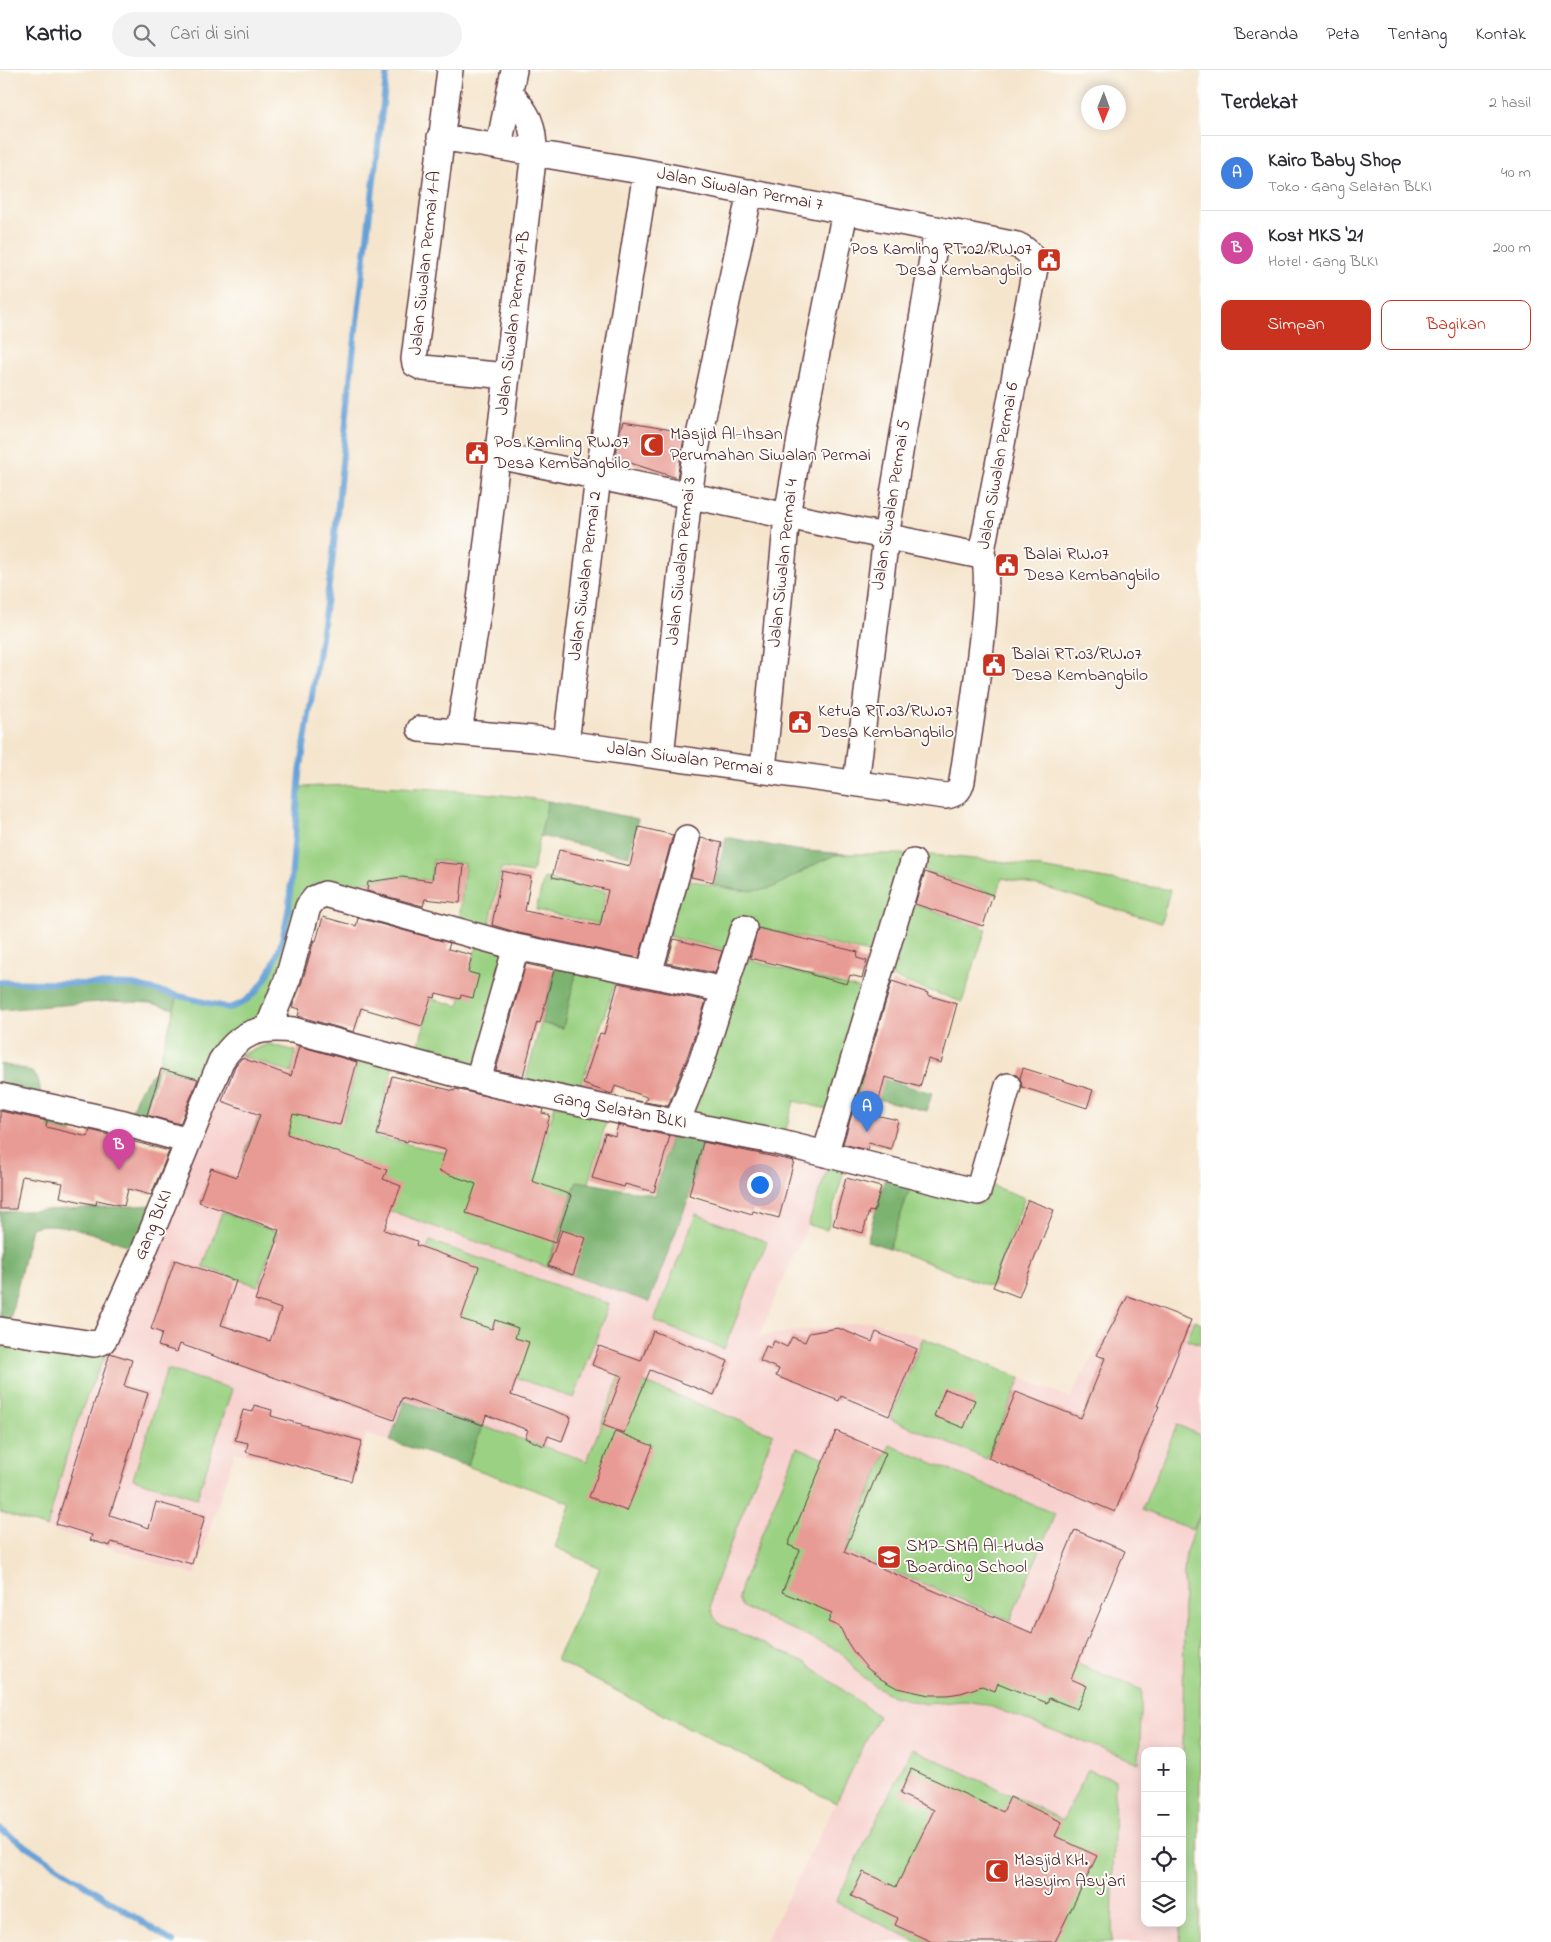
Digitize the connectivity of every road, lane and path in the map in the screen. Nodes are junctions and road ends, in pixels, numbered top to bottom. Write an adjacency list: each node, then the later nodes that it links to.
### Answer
1 (450, 70): 3 (street, Jalan Siwalan Permai 1-A)
2 (512, 81): 4 (street); 5 (street, Jalan Siwalan Permai 1-B)
3 (440, 137): 4 (street, Jalan Siwalan Permai 7); 11 (street, Jalan Siwalan Permai 1-A)
4 (499, 146): 5 (street, Jalan Siwalan Permai 7)
5 (534, 152): 6 (street, Jalan Siwalan Permai 7); 11 (street, Jalan Siwalan Permai 1-B)
6 (646, 172): 7 (street, Jalan Siwalan Permai 7); 13 (street, Jalan Siwalan Permai 2)
7 (750, 192): 8 (street, Jalan Siwalan Permai 7); 14 (street, Jalan Siwalan Permai 3)
8 (846, 211): 9 (street, Jalan Siwalan Permai 7); 15 (street, Jalan Siwalan Permai 4)
9 (937, 229): 10 (street, Jalan Siwalan Permai 7); 16 (street, Jalan Siwalan Permai 5)
10 (1033, 258): 17 (street, Jalan Siwalan Permai 6)
11 (508, 376): 12 (street, Jalan Siwalan Permai 1-B)
12 (498, 456): 13 (street); 19 (street, Jalan Siwalan Permai 1-B)
13 (598, 477): 14 (street); 20 (street, Jalan Siwalan Permai 2)
14 (689, 496): 15 (street); 21 (street, Jalan Siwalan Permai 3)
15 (787, 516): 16 (street); 22 (street, Jalan Siwalan Permai 4)
16 (886, 537): 17 (street); 23 (street, Jalan Siwalan Permai 5)
17 (981, 556): 24 (street, Jalan Siwalan Permai 6)
18 (420, 729): 19 (street, Jalan Siwalan Permai 8)
19 (459, 732): 20 (street, Jalan Siwalan Permai 8)
20 (566, 743): 21 (street, Jalan Siwalan Permai 8)
21 (661, 756): 22 (street, Jalan Siwalan Permai 8)
22 (763, 770): 23 (street, Jalan Siwalan Permai 8)
23 (856, 783): 24 (street, Jalan Siwalan Permai 8)
24 (958, 793)
25 (687, 838): 29 (street)
26 (913, 862): 37 (street)
27 (744, 928): 30 (street)
28 (516, 946): 29 (street); 31 (street); 32 (street)
29 (649, 974): 30 (street)
30 (724, 990): 35 (street)
31 (265, 1028): 32 (street, Gang Selatan BLKI); 36 (street, Gang BLKI)
32 (478, 1080): 35 (street, Gang Selatan BLKI)
33 (1008, 1086): 37 (street, Gang Selatan BLKI)
34 (0, 1096): 36 (street)
35 (677, 1122): 37 (street, Gang Selatan BLKI)
36 (188, 1141): 38 (street, Gang BLKI)
37 (825, 1154)
38 (0, 1330)

